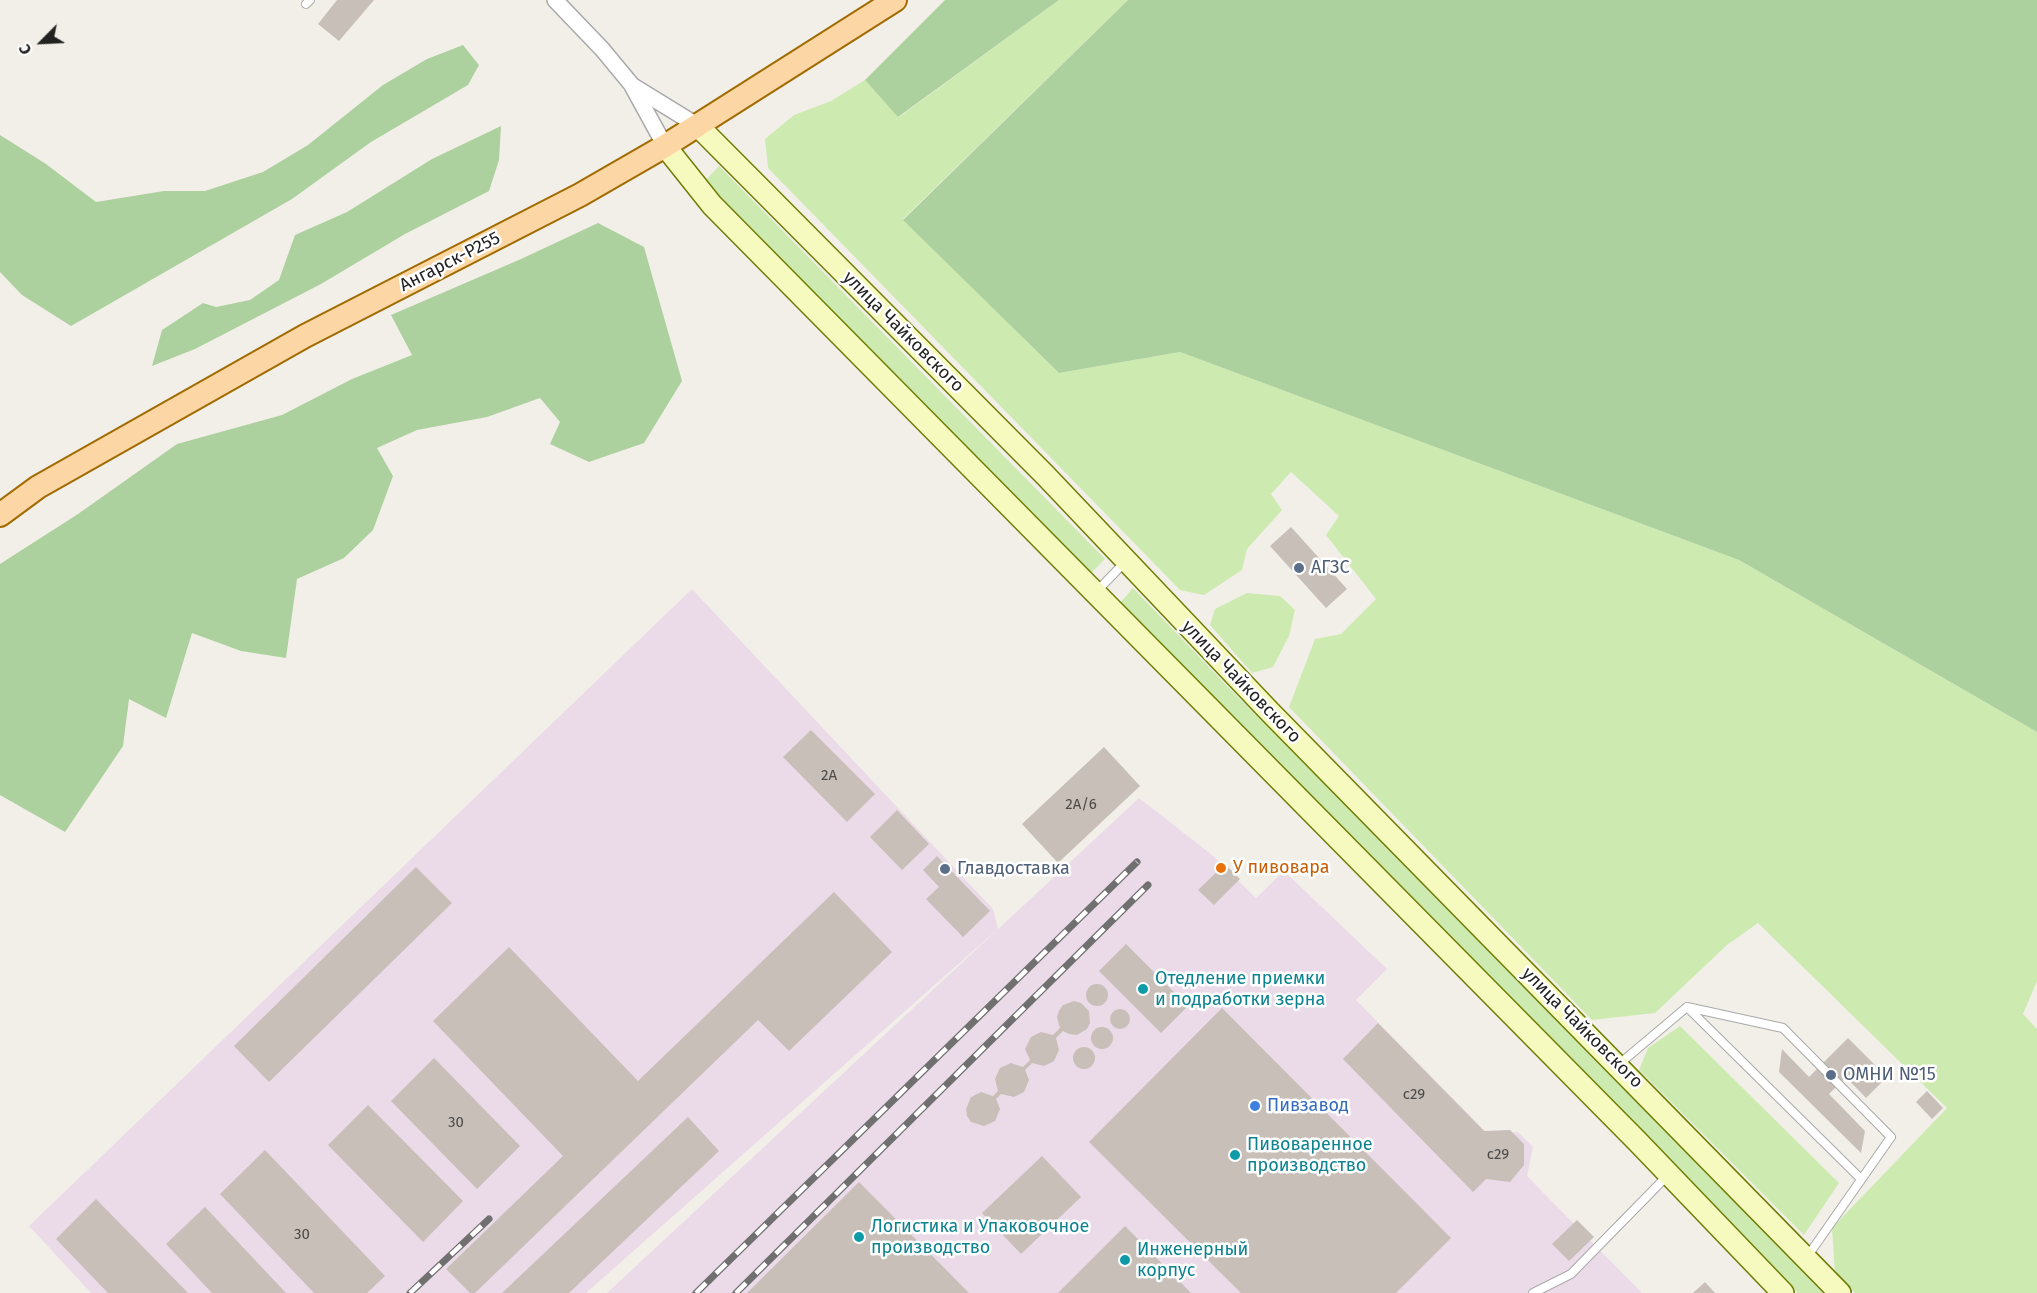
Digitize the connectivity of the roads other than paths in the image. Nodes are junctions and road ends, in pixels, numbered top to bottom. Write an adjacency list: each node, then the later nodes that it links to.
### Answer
1 (555, 0): 3 (street, улица Чайковского)
2 (895, 0): 4 (main road, Ангарск-Р255)
3 (631, 84): 4 (street, улица Чайковского); 5 (street, улица Чайковского)
4 (698, 126): 5 (main road, Ангарск-Р255); 7 (main road, улица Чайковского)
5 (665, 146): 6 (main road, Ангарск-Р255); 8 (main road, улица Чайковского)
6 (0, 515)
7 (1126, 561): 8 (lane); 10 (main road, улица Чайковского)
8 (1096, 592): 11 (main road, улица Чайковского)
9 (1687, 1007): 10 (lane); 12 (lane); 12 (lane)
10 (1618, 1065): 13 (main road, улица Чайковского)
11 (1669, 1174): 14 (lane); 15 (main road, улица Чайковского)
12 (1861, 1179): 13 (lane)
13 (1806, 1258): 16 (main road, улица Чайковского)
14 (1533, 1293)
15 (1783, 1293)
16 (1840, 1293)

